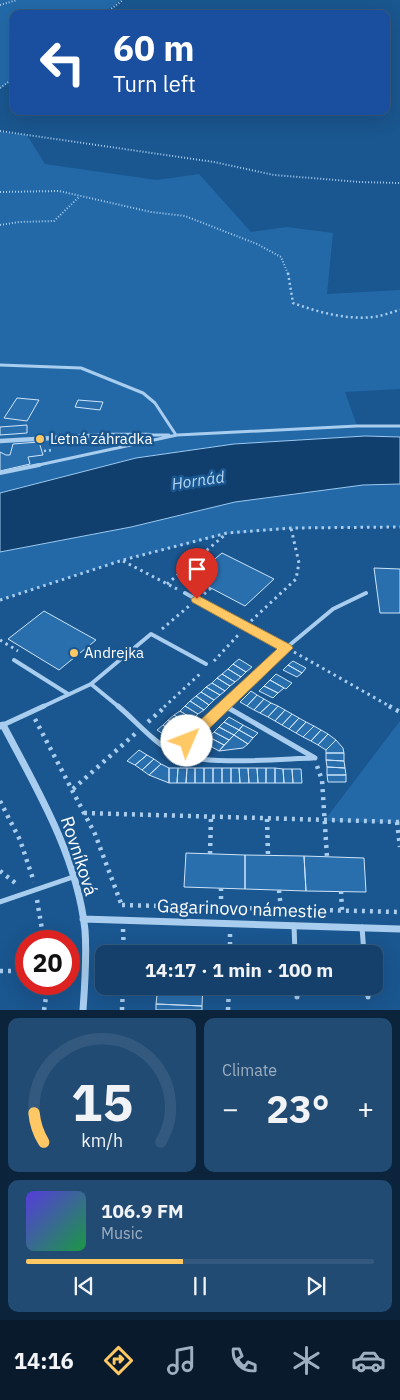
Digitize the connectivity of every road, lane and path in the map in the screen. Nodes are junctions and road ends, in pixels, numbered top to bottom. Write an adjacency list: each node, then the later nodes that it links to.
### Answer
1 (17, 0): 3 (path)
2 (123, 0): 4 (path)
3 (0, 6)
4 (109, 10)
5 (0, 131): 6 (path)
6 (400, 182)
7 (0, 192): 8 (path)
8 (79, 196): 9 (path); 10 (path)
9 (0, 225)
10 (400, 310)
11 (0, 365): 14 (lane)
12 (400, 426): 14 (lane)
13 (148, 435): 14 (lane); 15 (street)
14 (177, 435): 18 (lane)
15 (0, 441)
16 (41, 442): 17 (path)
17 (45, 456)
18 (0, 473)
19 (400, 527): 20 (path)
20 (227, 533): 21 (path); 22 (path)
21 (123, 560): 22 (path); 27 (path)
22 (167, 584): 25 (path)
23 (211, 588): 26 (path)
24 (366, 592): 30 (lane)
25 (185, 593): 26 (lane)
26 (197, 599): 28 (path); 30 (lane)
27 (0, 600)
28 (154, 636): 33 (lane); 34 (lane)
29 (0, 640): 31 (path)
30 (286, 648): 36 (lane); 37 (path)
31 (23, 654)
32 (14, 660): 35 (lane)
33 (206, 664)
34 (91, 684): 35 (lane); 40 (lane)
35 (68, 694): 38 (lane)
36 (224, 705): 40 (lane); 41 (lane)
37 (400, 712)
38 (32, 713): 39 (lane); 43 (path)
39 (2, 725): 53 (street, Rovníková)
40 (174, 753): 41 (lane)
41 (315, 758): 46 (path)
42 (0, 802): 55 (path)
43 (84, 813): 44 (path); 59 (path)
44 (211, 818): 45 (path); 49 (path)
45 (267, 819): 46 (path); 50 (path)
46 (324, 821): 47 (path); 51 (path)
47 (399, 822): 48 (path)
48 (400, 847)
49 (210, 854)
50 (268, 855)
51 (327, 857)
52 (0, 871): 55 (path)
53 (73, 878): 55 (lane); 64 (street, Rovníková)
54 (221, 888): 60 (path)
55 (35, 890): 58 (lane); 69 (path)
56 (280, 890): 61 (path)
57 (340, 891): 62 (path)
58 (0, 902)
59 (122, 905): 60 (path); 65 (path)
60 (221, 908): 61 (path)
61 (281, 909): 62 (path)
62 (342, 910): 63 (path)
63 (400, 912)
64 (83, 919): 65 (street, Gagarinovo námestie); 79 (street, Rovníková)
65 (123, 920): 66 (street, Gagarinovo námestie); 70 (path)
66 (294, 925): 67 (street, Gagarinovo námestie); 71 (lane)
67 (362, 927): 68 (street, Gagarinovo námestie); 72 (lane)
68 (400, 929)
69 (42, 930)
70 (124, 945)
71 (295, 945)
72 (363, 945)
73 (0, 971): 74 (path)
74 (15, 972)
75 (46, 995): 78 (path)
76 (123, 995): 80 (path)
77 (229, 995): 81 (path)
78 (44, 1010)
79 (83, 1010)
80 (122, 1010)
81 (228, 1010)

